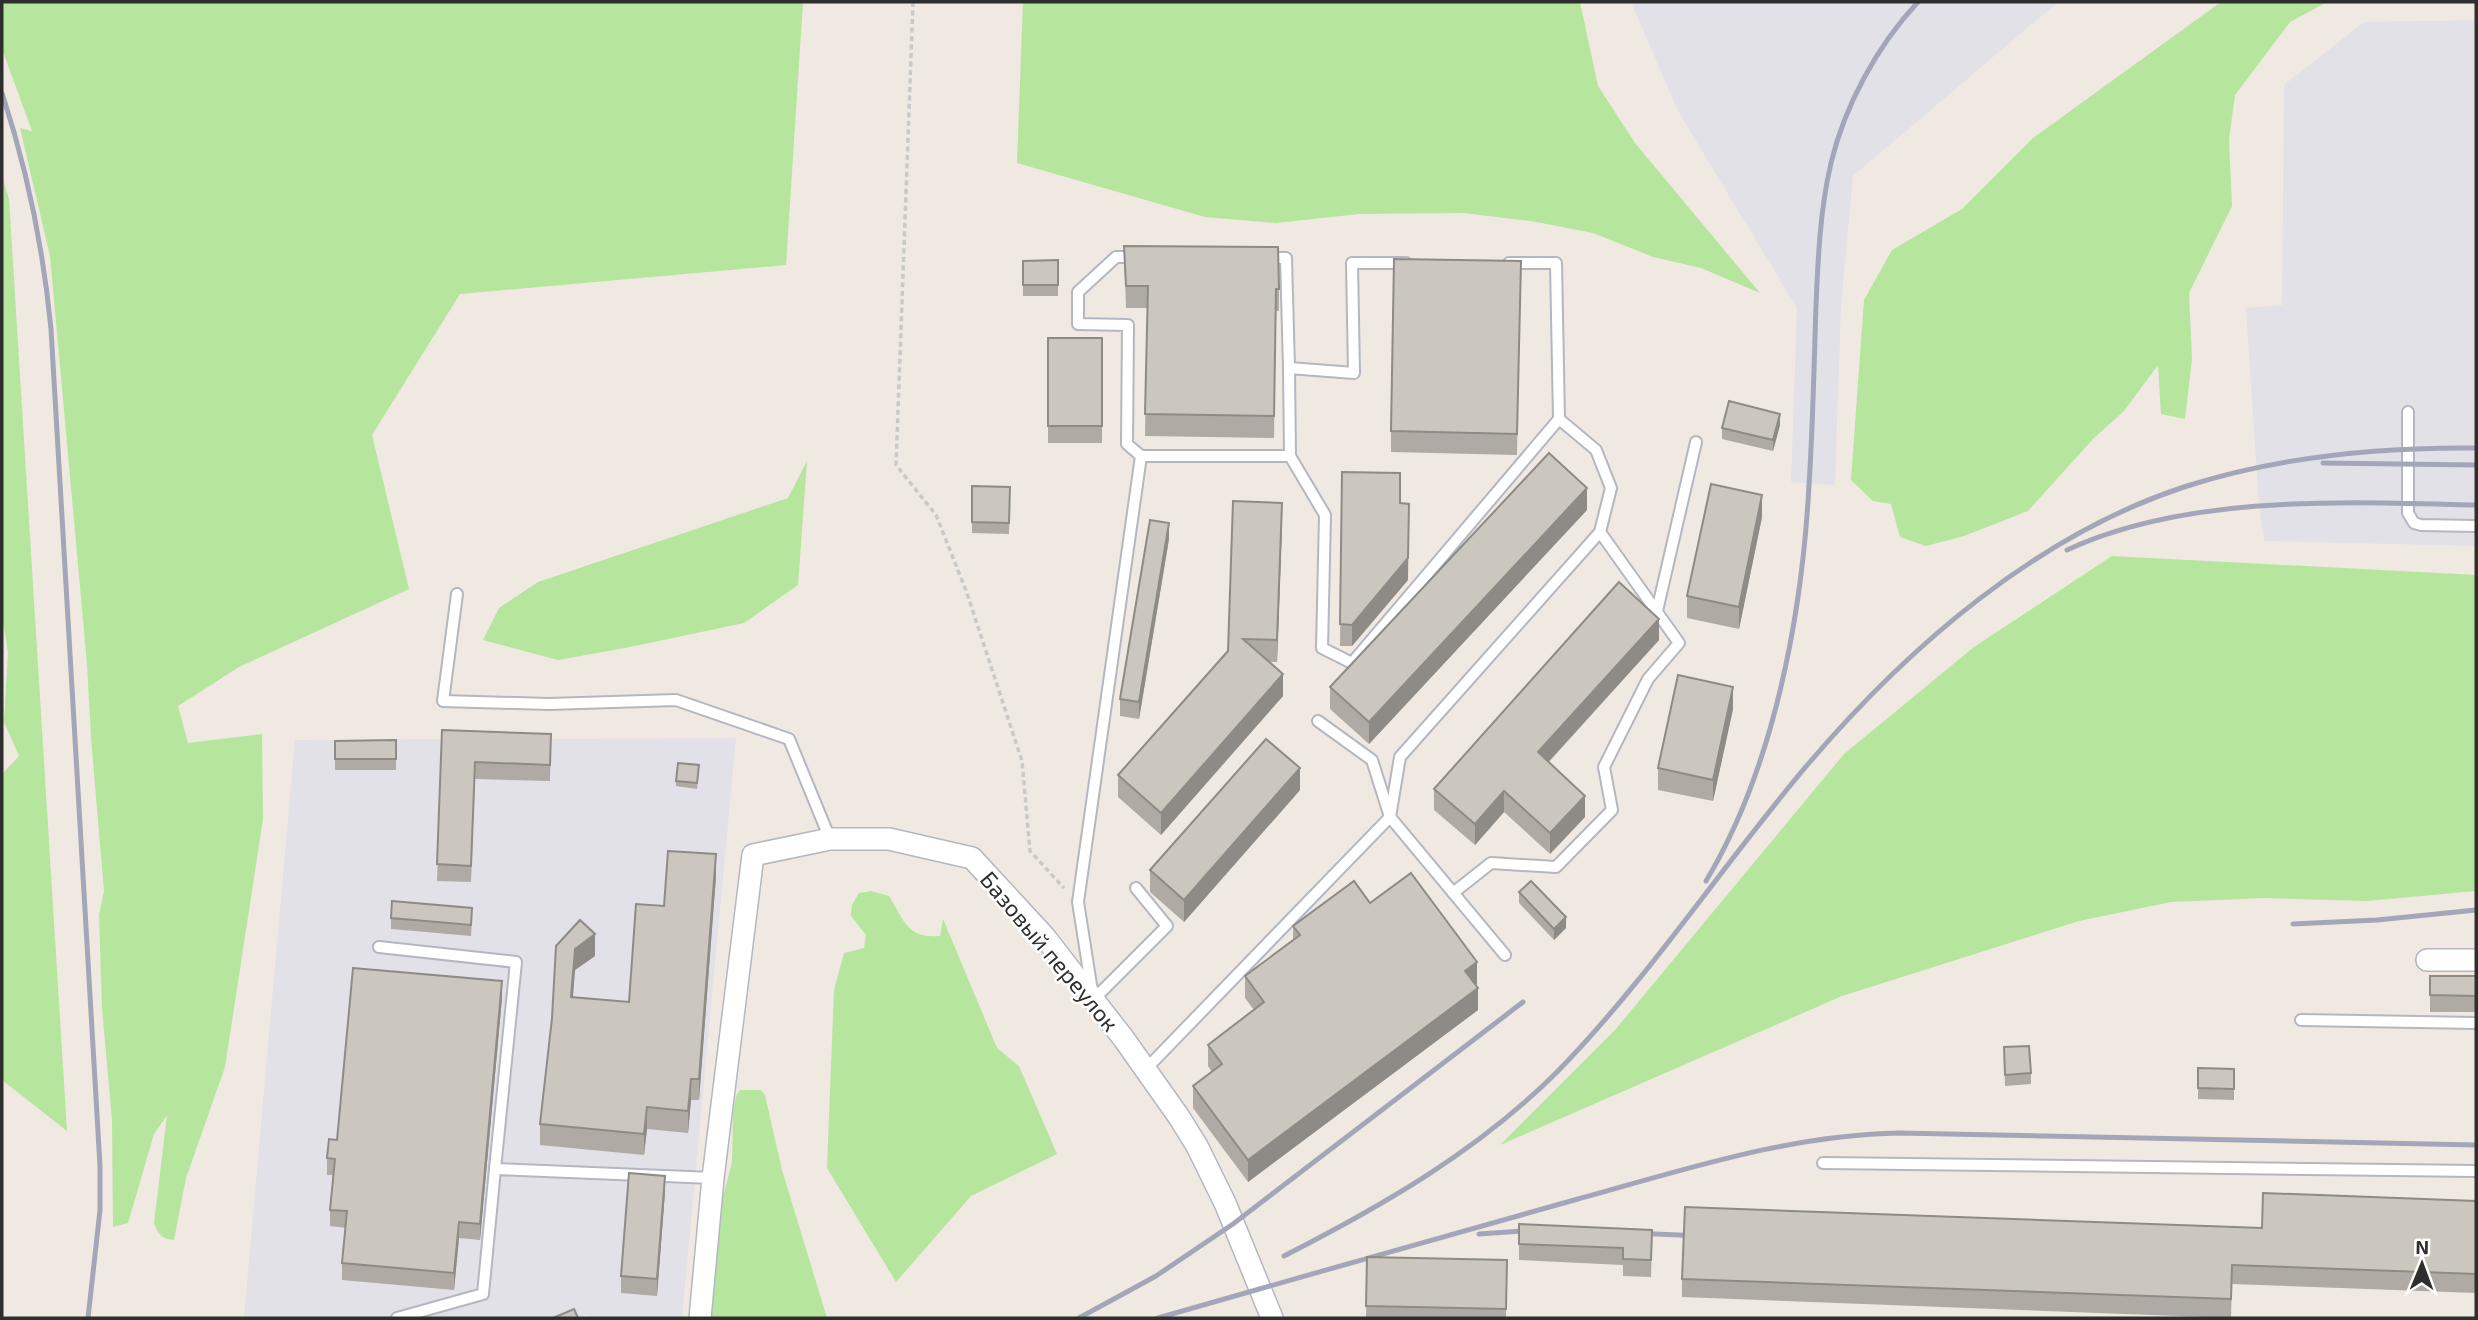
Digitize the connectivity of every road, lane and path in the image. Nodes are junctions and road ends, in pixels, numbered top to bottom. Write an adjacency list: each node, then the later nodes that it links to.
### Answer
1 (913, 2): 21 (path)
2 (1155, 257): 10 (lane)
3 (1260, 258): 6 (lane)
4 (1420, 263): 6 (lane)
5 (1502, 263): 8 (lane)
6 (1289, 368): 11 (lane)
7 (2408, 412): 12 (lane)
8 (1559, 419): 11 (lane); 13 (lane)
9 (1696, 442): 15 (lane)
10 (1141, 456): 11 (lane); 21 (lane)
11 (1290, 456)
12 (2476, 526)
13 (1600, 532): 15 (lane); 17 (lane)
14 (457, 594): 18 (lane)
15 (1657, 611): 20 (lane)
16 (1318, 721): 17 (lane)
17 (1390, 817): 20 (lane); 29 (lane)
18 (830, 839): 26 (street, Базовый переулок); 33 (street, Базовый переулок)
19 (1136, 888): 26 (lane)
20 (1454, 893): 23 (lane)
21 (1078, 902): 26 (lane)
22 (379, 947): 31 (lane)
23 (1506, 955)
24 (2427, 960): 25 (street)
25 (2476, 960)
26 (1093, 1000): 29 (street, Базовый переулок)
27 (2301, 1020): 28 (lane)
28 (2476, 1023)
29 (1146, 1069): 36 (street, Базовый переулок)
30 (1824, 1163): 32 (lane)
31 (495, 1169): 33 (lane); 34 (lane)
32 (2476, 1171)
33 (713, 1178): 35 (street, Базовый переулок)
34 (397, 1318)
35 (700, 1318)
36 (1272, 1318)

